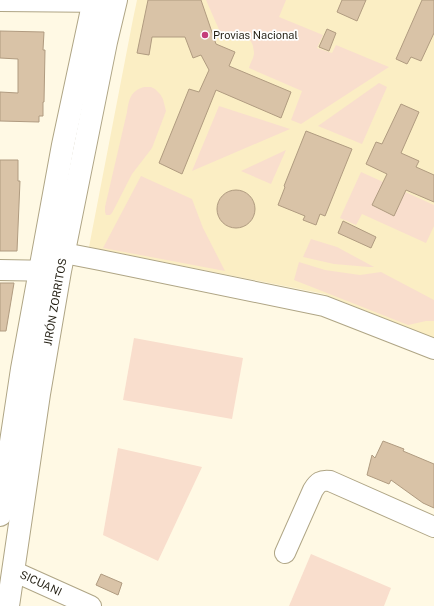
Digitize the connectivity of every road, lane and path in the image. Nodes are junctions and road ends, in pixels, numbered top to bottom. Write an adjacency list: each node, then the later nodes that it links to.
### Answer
1 (0, 1): 2 (street)
2 (93, 1): 3 (street); 4 (main road, JIRÓN ZORRITOS)
3 (116, 1): 4 (main road, JIRÓN ZORRITOS)
4 (55, 265): 5 (street); 6 (street); 7 (main road, JIRÓN ZORRITOS); 10 (main road, JIRÓN ZORRITOS)
5 (0, 270)
6 (434, 349)
7 (1, 502)
8 (434, 527): 9 (street)
9 (285, 553)
10 (13, 571): 11 (main road, JIRÓN ZORRITOS); 12 (street, SICUANI)
11 (8, 606)
12 (91, 606)

